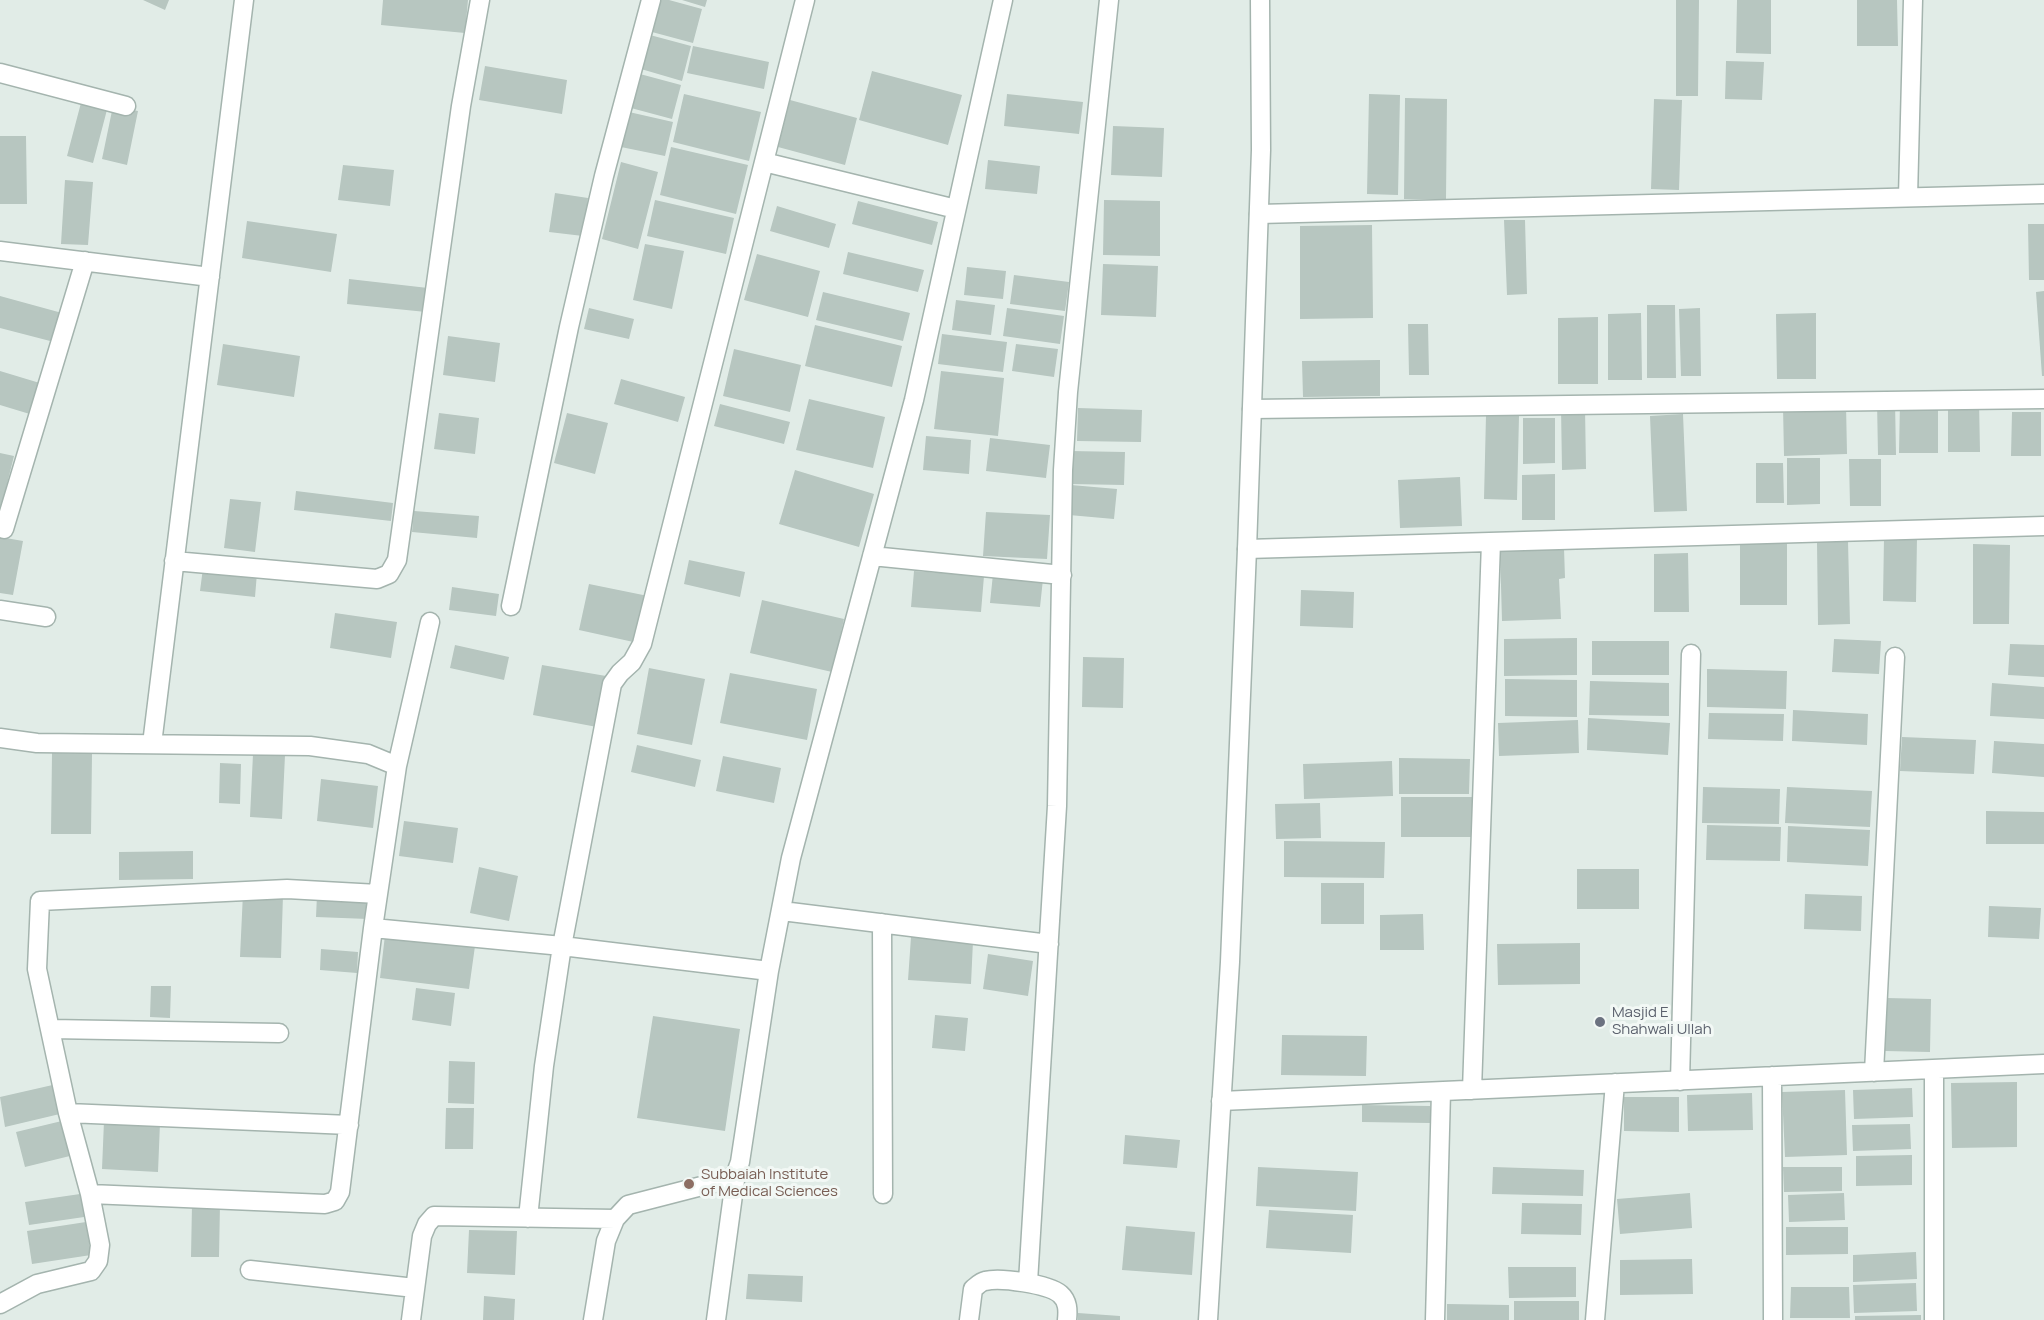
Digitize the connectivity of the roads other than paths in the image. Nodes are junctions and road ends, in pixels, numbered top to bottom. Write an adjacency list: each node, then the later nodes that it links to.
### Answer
1 (244, 0): 18 (street)
2 (480, 0): 26 (street)
3 (651, 0): 28 (street)
4 (805, 0): 11 (street)
5 (1003, 0): 14 (street)
6 (1109, 0): 27 (street)
7 (1260, 0): 15 (street)
8 (1913, 0): 13 (street)
9 (0, 73): 10 (street)
10 (126, 106)
11 (764, 162): 14 (street); 42 (street)
12 (2044, 194): 13 (street)
13 (1908, 197): 15 (street)
14 (956, 209): 25 (street)
15 (1259, 214): 20 (street)
16 (0, 251): 17 (street)
17 (85, 261): 18 (street); 22 (street)
18 (210, 277): 26 (street)
19 (2044, 399): 20 (street)
20 (1252, 409): 24 (street)
21 (2044, 526): 23 (street)
22 (4, 529)
23 (1491, 542): 24 (street); 52 (street)
24 (1247, 549): 54 (street)
25 (872, 556): 27 (street); 38 (street)
26 (174, 561): 35 (street)
27 (1062, 574): 41 (street)
28 (511, 606)
29 (0, 610): 30 (street)
30 (46, 617)
31 (430, 622): 36 (street)
32 (1691, 654): 50 (street)
33 (1895, 657): 48 (street)
34 (0, 738): 35 (street)
35 (152, 744): 36 (street)
36 (397, 766): 37 (street)
37 (378, 894): 40 (street); 44 (street)
38 (782, 911): 39 (street); 43 (street)
39 (882, 923): 41 (street); 59 (street)
40 (373, 928): 42 (street); 56 (street)
41 (1049, 944): 63 (street)
42 (562, 946): 43 (street); 60 (street)
43 (769, 971): 57 (street)
44 (51, 1029): 45 (street); 55 (street)
45 (279, 1033)
46 (2044, 1064): 47 (street)
47 (1934, 1069): 48 (street); 75 (street)
48 (1874, 1072): 49 (street)
49 (1772, 1076): 50 (street); 74 (street)
50 (1680, 1081): 51 (street)
51 (1615, 1083): 52 (street); 73 (street)
52 (1472, 1090): 53 (street)
53 (1442, 1092): 54 (street); 72 (street)
54 (1221, 1101): 71 (street)
55 (69, 1113): 56 (street); 58 (street)
56 (349, 1125): 58 (street)
57 (736, 1173): 61 (street); 68 (street)
58 (90, 1194): 65 (street)
59 (883, 1194)
60 (528, 1218): 61 (street); 64 (street)
61 (615, 1219): 67 (street)
62 (250, 1270): 64 (street)
63 (1028, 1282): 69 (street); 70 (street)
64 (415, 1288): 66 (street)
65 (0, 1304)
66 (411, 1320)
67 (593, 1320)
68 (716, 1320)
69 (969, 1320)
70 (1067, 1320)
71 (1208, 1320)
72 (1435, 1320)
73 (1594, 1320)
74 (1773, 1320)
75 (1934, 1320)

